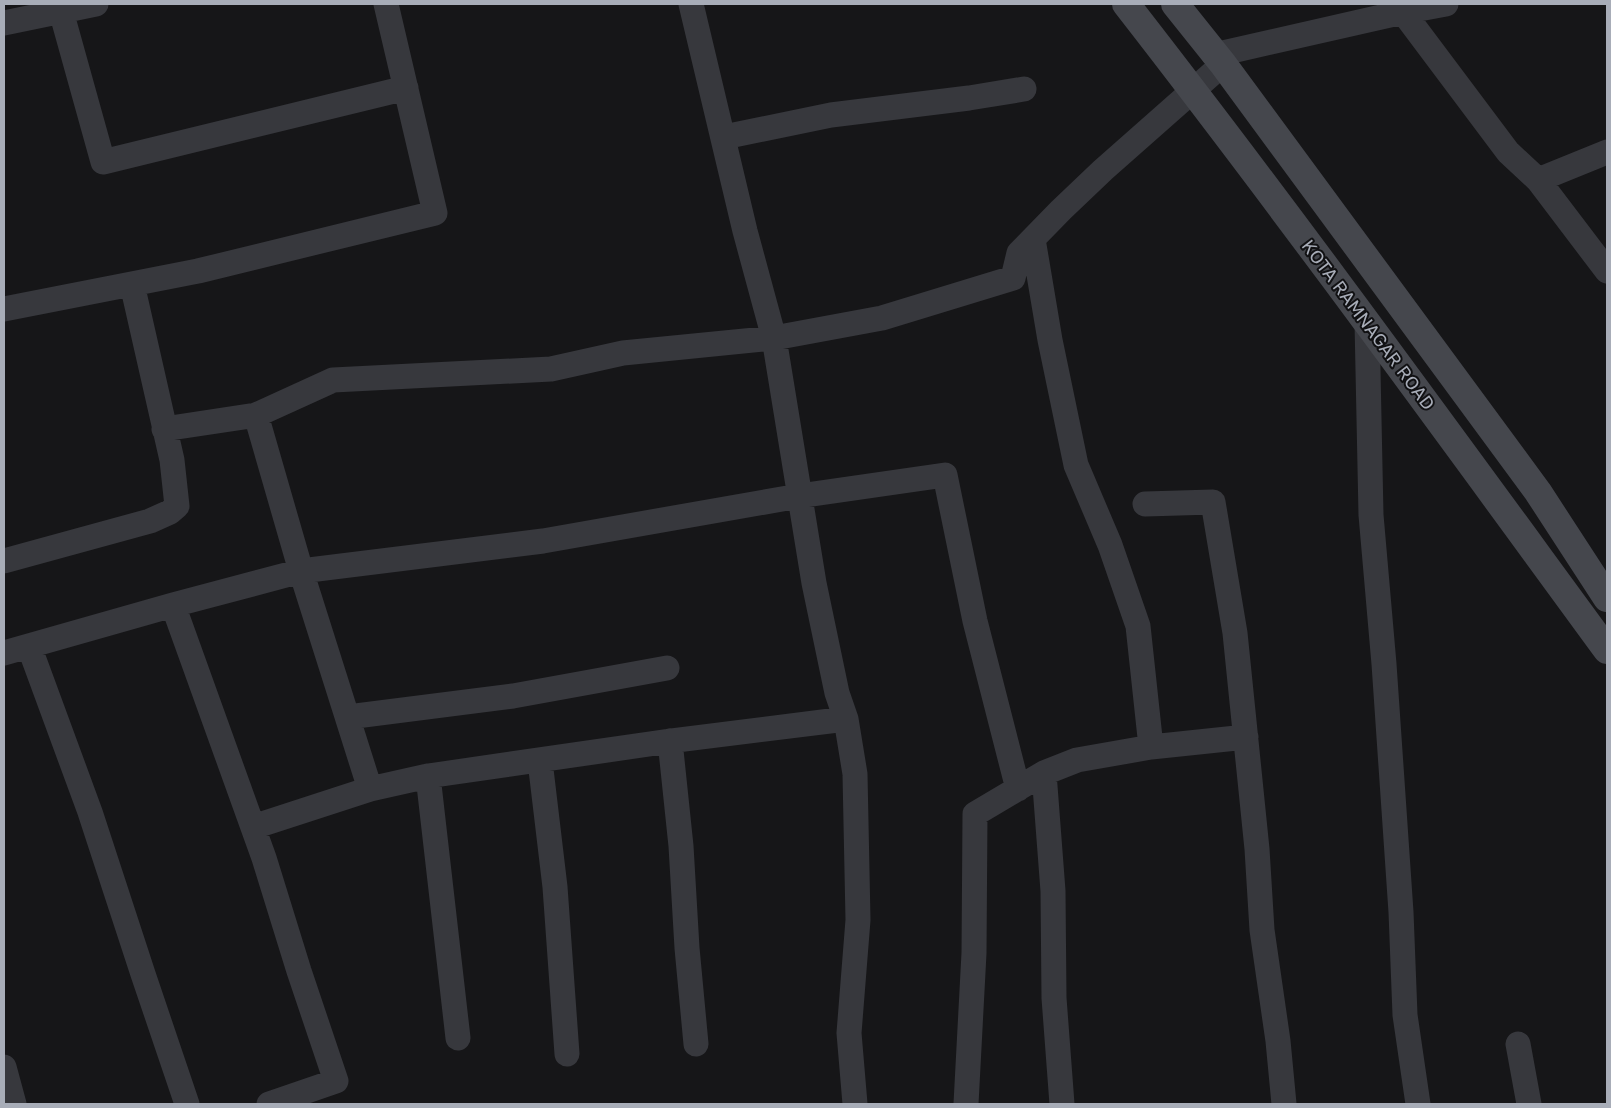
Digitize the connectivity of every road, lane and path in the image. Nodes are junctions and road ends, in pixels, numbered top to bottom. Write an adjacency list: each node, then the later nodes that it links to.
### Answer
1 (96, 4): 7 (street)
2 (386, 4): 11 (street)
3 (691, 4): 14 (street)
4 (1126, 4): 13 (street, KOTA RAMNAGAR ROAD)
5 (1175, 4): 10 (street)
6 (1446, 4): 8 (street)
7 (61, 11): 9 (street); 11 (street)
8 (1403, 12): 10 (street); 16 (street)
9 (4, 22)
10 (1219, 59): 13 (street); 29 (street)
11 (406, 88): 19 (street)
12 (1024, 89): 14 (street)
13 (1193, 91): 17 (street); 21 (street, KOTA RAMNAGAR ROAD)
14 (724, 137): 22 (street)
15 (1607, 152): 16 (street)
16 (1538, 180): 18 (street)
17 (1033, 239): 22 (street); 39 (street)
18 (1607, 271)
19 (132, 284): 20 (street); 24 (street)
20 (4, 309)
21 (1367, 322): 32 (street, KOTA RAMNAGAR ROAD); 58 (street)
22 (774, 338): 23 (street); 25 (street)
23 (256, 415): 24 (street); 28 (street)
24 (164, 429): 27 (street)
25 (799, 496): 28 (street); 36 (street); 44 (street)
26 (1145, 504): 37 (street)
27 (4, 561)
28 (301, 571): 30 (street); 35 (street)
29 (1607, 598)
30 (173, 604): 31 (street); 45 (street)
31 (29, 646): 33 (street); 52 (street)
32 (1607, 650)
33 (4, 653)
34 (667, 668): 35 (street)
35 (348, 717): 43 (street)
36 (846, 719): 38 (street); 54 (street)
37 (1246, 737): 39 (street); 57 (street)
38 (670, 741): 40 (street); 47 (street)
39 (1151, 747): 41 (street)
40 (540, 761): 42 (street); 49 (street)
41 (1044, 773): 44 (street); 56 (street)
42 (428, 776): 43 (street); 46 (street)
43 (370, 788): 45 (street)
44 (1018, 789): 55 (street)
45 (253, 827): 53 (street)
46 (458, 1038)
47 (696, 1044)
48 (1518, 1044): 59 (street)
49 (567, 1054)
50 (4, 1067): 51 (street)
51 (14, 1104)
52 (187, 1104)
53 (269, 1104)
54 (856, 1104)
55 (966, 1104)
56 (1062, 1104)
57 (1284, 1104)
58 (1418, 1104)
59 (1529, 1104)

